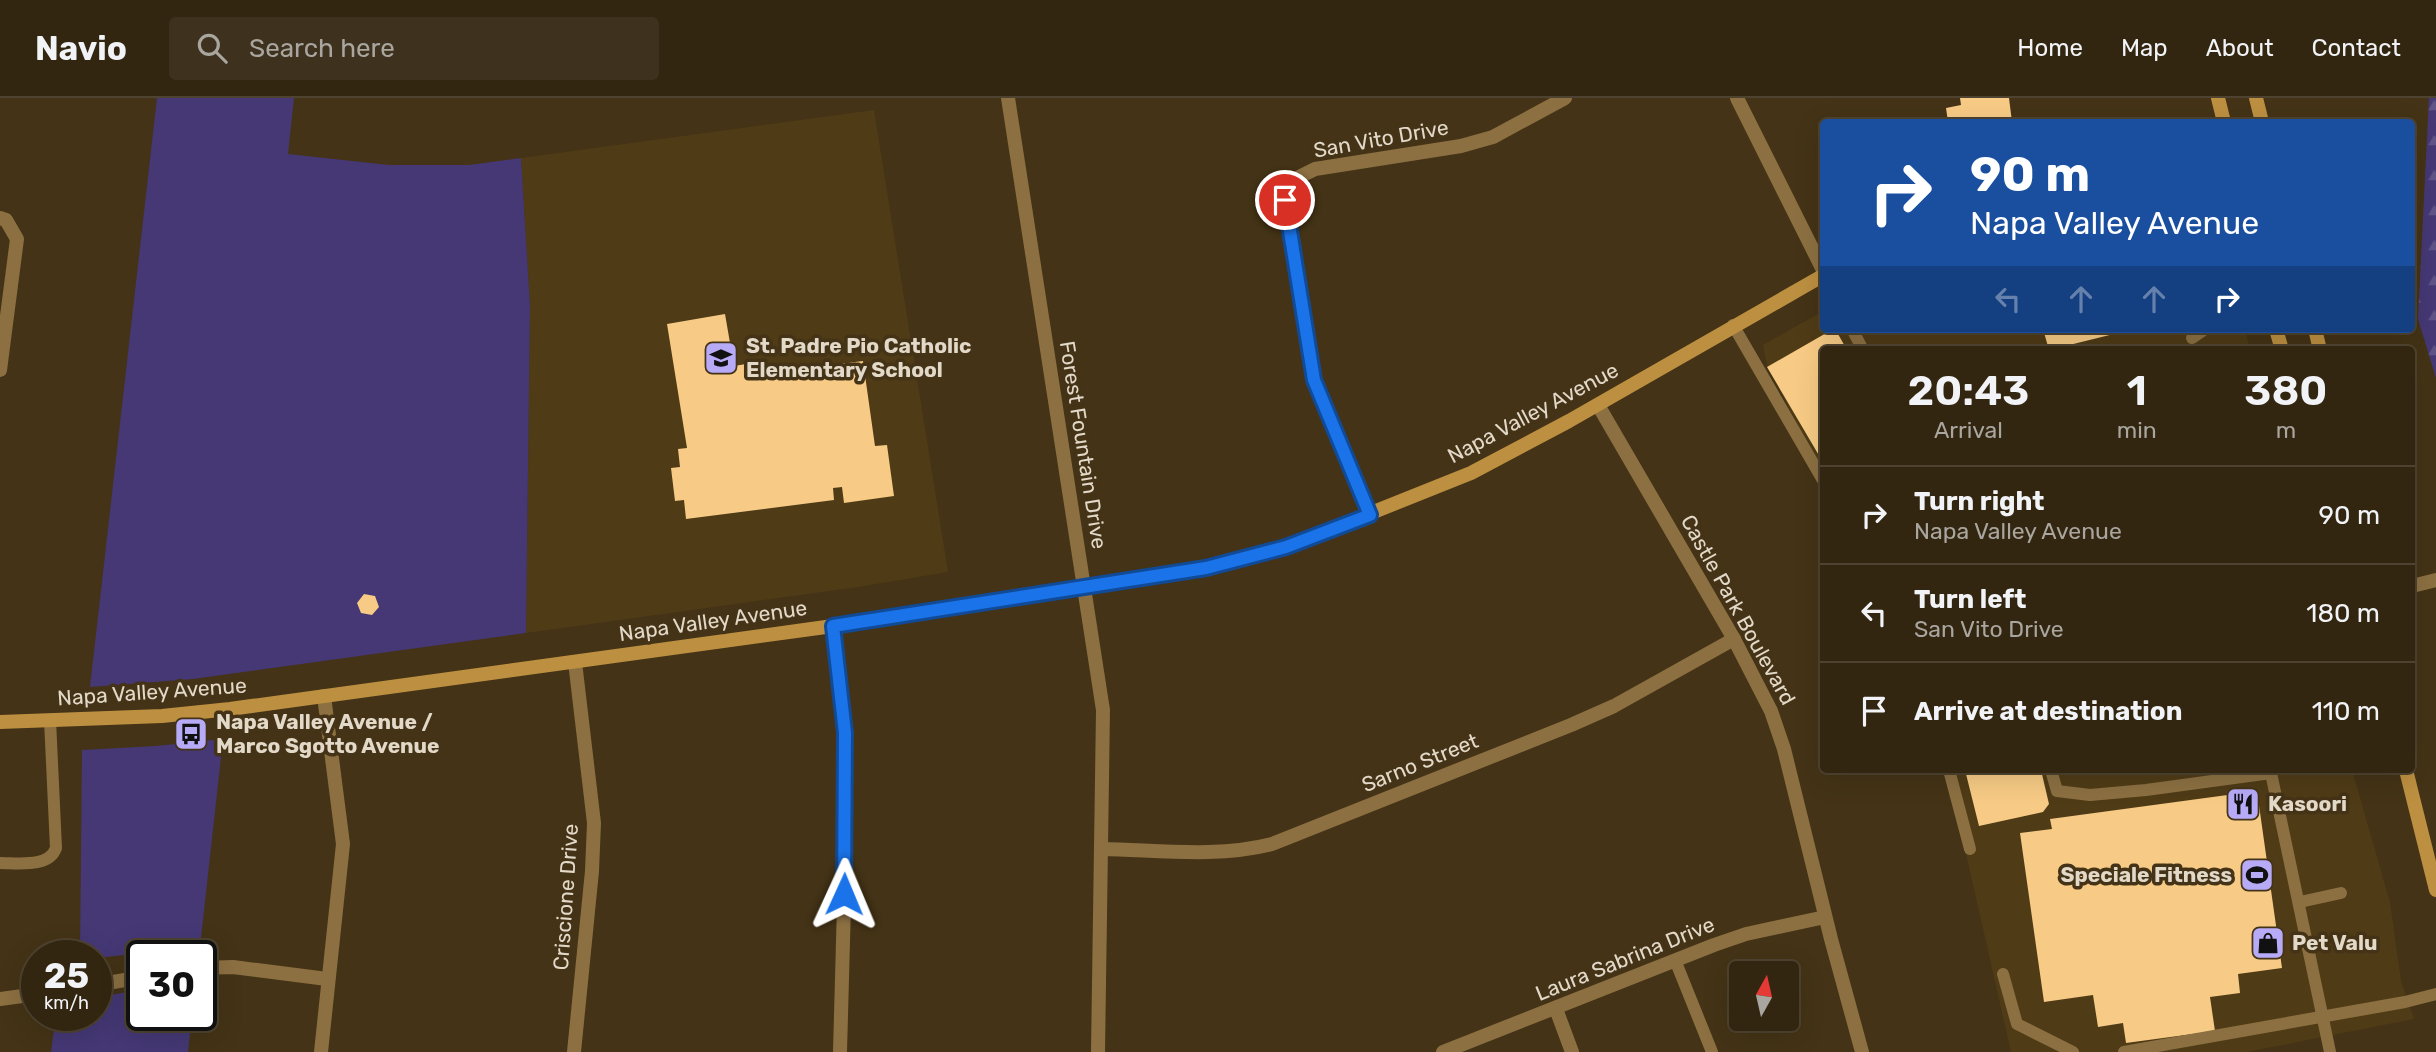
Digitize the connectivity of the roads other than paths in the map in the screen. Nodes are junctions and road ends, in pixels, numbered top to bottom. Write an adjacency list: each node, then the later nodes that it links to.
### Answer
1 (1008, 98): 20 (street, Forest Fountain Drive)
2 (1565, 98): 17 (street, San Vito Drive)
3 (1737, 98): 9 (street)
4 (2218, 98): 6 (street)
5 (2256, 98): 7 (street)
6 (2223, 119)
7 (2261, 119)
8 (0, 218): 14 (street)
9 (1820, 265)
10 (1820, 275): 11 (street, Napa Valley Avenue)
11 (1733, 325): 15 (street, Napa Valley Avenue); 16 (lane)
12 (2199, 333): 13 (lane)
13 (2192, 338)
14 (0, 370)
15 (1598, 405): 17 (street, Napa Valley Avenue); 22 (street, Castle Park Boulevard)
16 (1820, 475)
17 (1370, 515): 20 (street, Napa Valley Avenue)
18 (2436, 580): 19 (street)
19 (2415, 585)
20 (1084, 586): 21 (street, Napa Valley Avenue); 32 (street, Forest Fountain Drive)
21 (833, 626): 23 (street, Napa Valley Avenue); 50 (street)
22 (1734, 639): 32 (street, Sarno Street); 38 (street, Castle Park Boulevard)
23 (575, 662): 24 (street, Napa Valley Avenue); 49 (street, Criscione Drive)
24 (324, 696): 25 (street, Napa Valley Avenue); 42 (street)
25 (50, 720): 26 (street, Napa Valley Avenue); 34 (lane)
26 (0, 722)
27 (1950, 773): 33 (lane)
28 (2053, 773): 29 (lane)
29 (2262, 773)
30 (2276, 773): 37 (lane)
31 (2407, 773): 35 (street)
32 (1102, 849): 51 (street, Forest Fountain Drive)
33 (1970, 849)
34 (0, 863)
35 (2436, 890)
36 (2341, 893): 37 (lane)
37 (2300, 902): 47 (lane)
38 (1825, 916): 39 (street, Laura Sabrina Drive); 55 (street, Castle Park Boulevard)
39 (1675, 960): 46 (street, Laura Sabrina Drive); 54 (lane)
40 (217, 968): 42 (street)
41 (2003, 974): 56 (lane)
42 (327, 979): 48 (street)
43 (2436, 993): 47 (lane)
44 (21, 996): 45 (street)
45 (0, 999)
46 (1556, 1009): 52 (street, Laura Sabrina Drive); 53 (street)
47 (2324, 1017): 57 (lane); 58 (lane)
48 (321, 1052)
49 (574, 1052)
50 (840, 1052)
51 (1098, 1052)
52 (1443, 1052)
53 (1572, 1052)
54 (1712, 1052)
55 (1862, 1052)
56 (2073, 1052)
57 (2124, 1052)
58 (2330, 1052)

